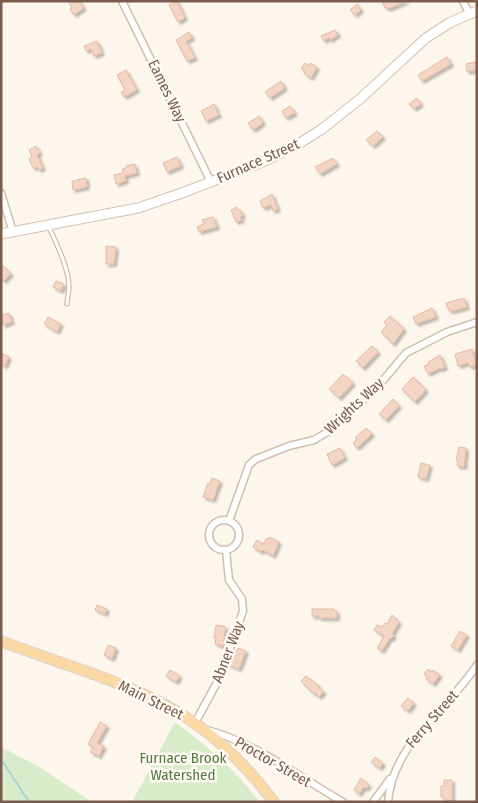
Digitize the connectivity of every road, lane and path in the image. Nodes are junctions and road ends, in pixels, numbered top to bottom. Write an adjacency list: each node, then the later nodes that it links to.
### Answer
1 (122, 1): 4 (street, Eames Way)
2 (463, 1): 3 (street)
3 (473, 12): 4 (main road, Furnace Street)
4 (211, 182): 6 (main road, Furnace Street)
5 (1, 192): 7 (street)
6 (48, 225): 7 (main road, Furnace Street); 9 (lane)
7 (13, 232): 8 (main road, Furnace Street)
8 (1, 234)
9 (67, 304)
10 (477, 322): 11 (street, Wrights Way)
11 (229, 521): 12 (street); 12 (street)
12 (226, 550): 15 (street, Abner Way)
13 (1, 641): 15 (main road, Main Street)
14 (477, 665): 16 (street, Ferry Street)
15 (198, 726): 17 (main road, Main Street); 18 (street, Proctor Street)
16 (393, 776): 19 (street, Ferry Street); 20 (street, Ferry Street)
17 (274, 802)
18 (343, 802)
19 (372, 802)
20 (388, 802)

